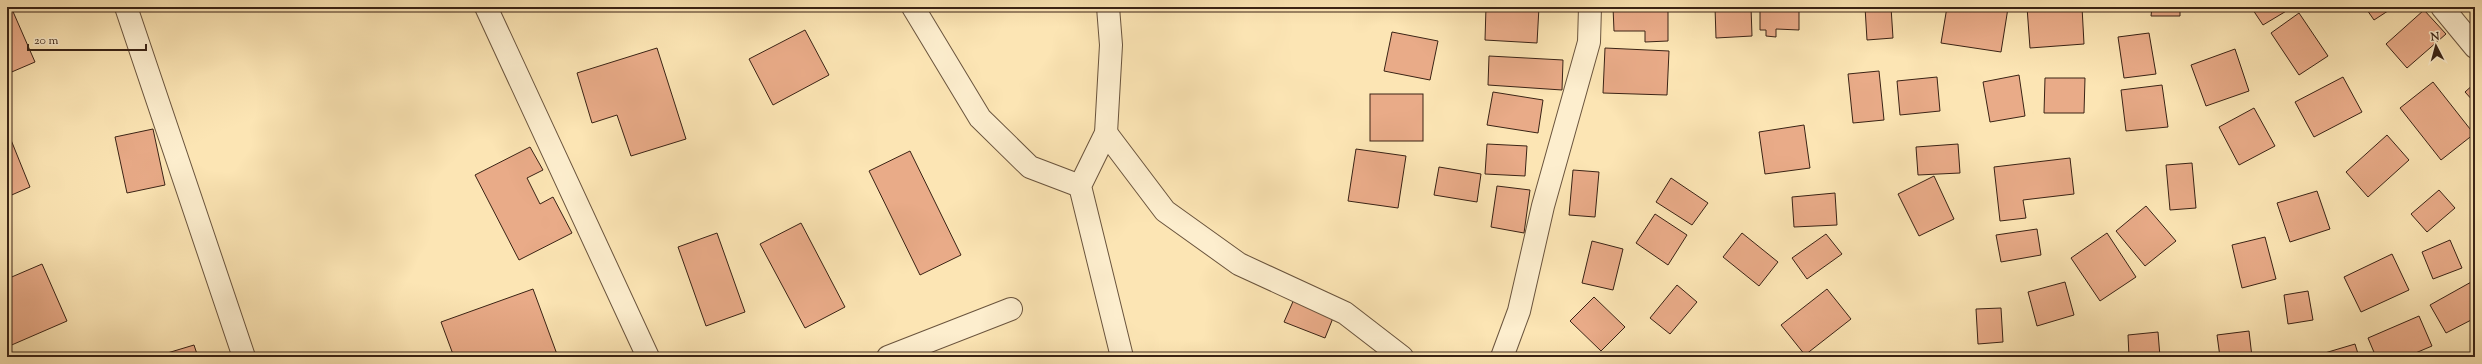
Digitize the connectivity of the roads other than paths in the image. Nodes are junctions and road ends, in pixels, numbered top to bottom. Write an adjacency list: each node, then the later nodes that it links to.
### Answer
1 (126, 7): 11 (street)
2 (486, 7): 12 (street)
3 (912, 7): 9 (street)
4 (1108, 7): 8 (street)
5 (1590, 7): 16 (street)
6 (2442, 7): 7 (street)
7 (2475, 47)
8 (1106, 133): 9 (street); 15 (street)
9 (1080, 186): 14 (street)
10 (1011, 309): 13 (street)
11 (244, 357)
12 (648, 357)
13 (888, 357)
14 (1122, 357)
15 (1402, 357)
16 (1502, 357)

